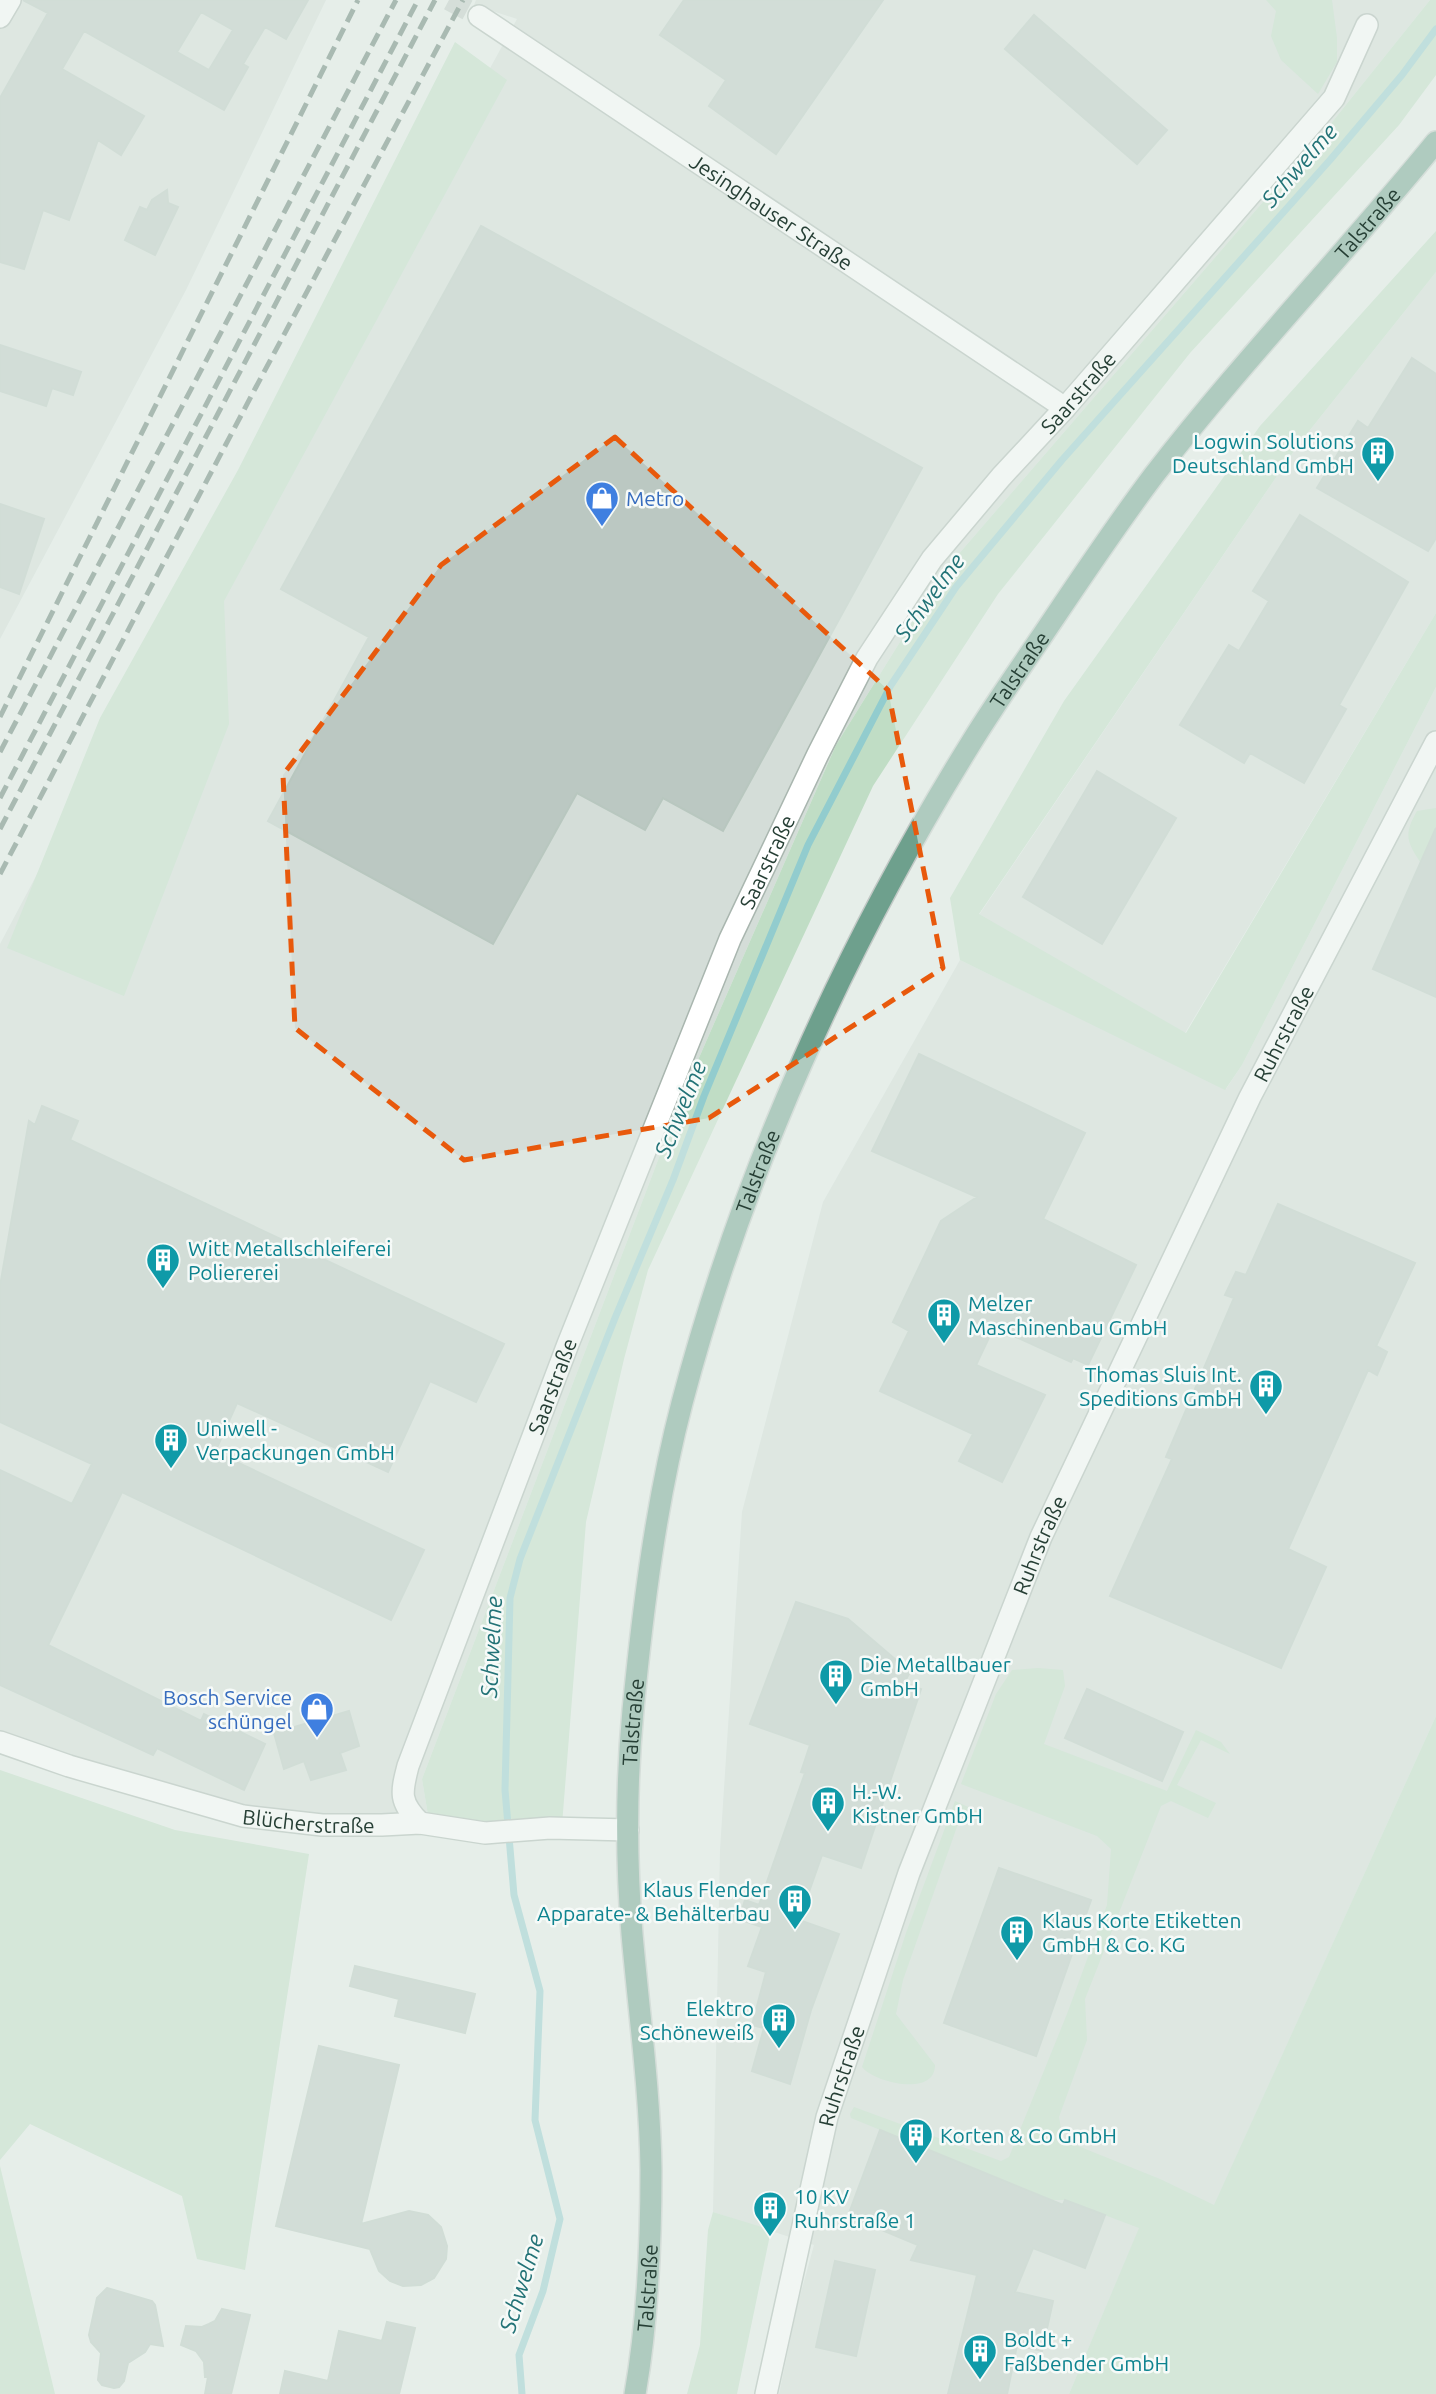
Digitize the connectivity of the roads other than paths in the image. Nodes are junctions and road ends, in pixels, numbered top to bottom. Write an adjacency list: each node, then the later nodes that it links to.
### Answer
1 (10, 0): 3 (street)
2 (479, 16): 6 (street, Jesinghauser Straße)
3 (0, 17)
4 (1367, 25): 6 (street, Saarstraße)
5 (1436, 142): 10 (main road, Talstraße)
6 (1065, 408): 9 (street, Saarstraße)
7 (1436, 742): 12 (street, Ruhrstraße)
8 (0, 1742): 9 (street, Blücherstraße)
9 (421, 1823): 10 (street, Blücherstraße)
10 (628, 1830): 11 (main road, Talstraße)
11 (635, 2394)
12 (766, 2394)

